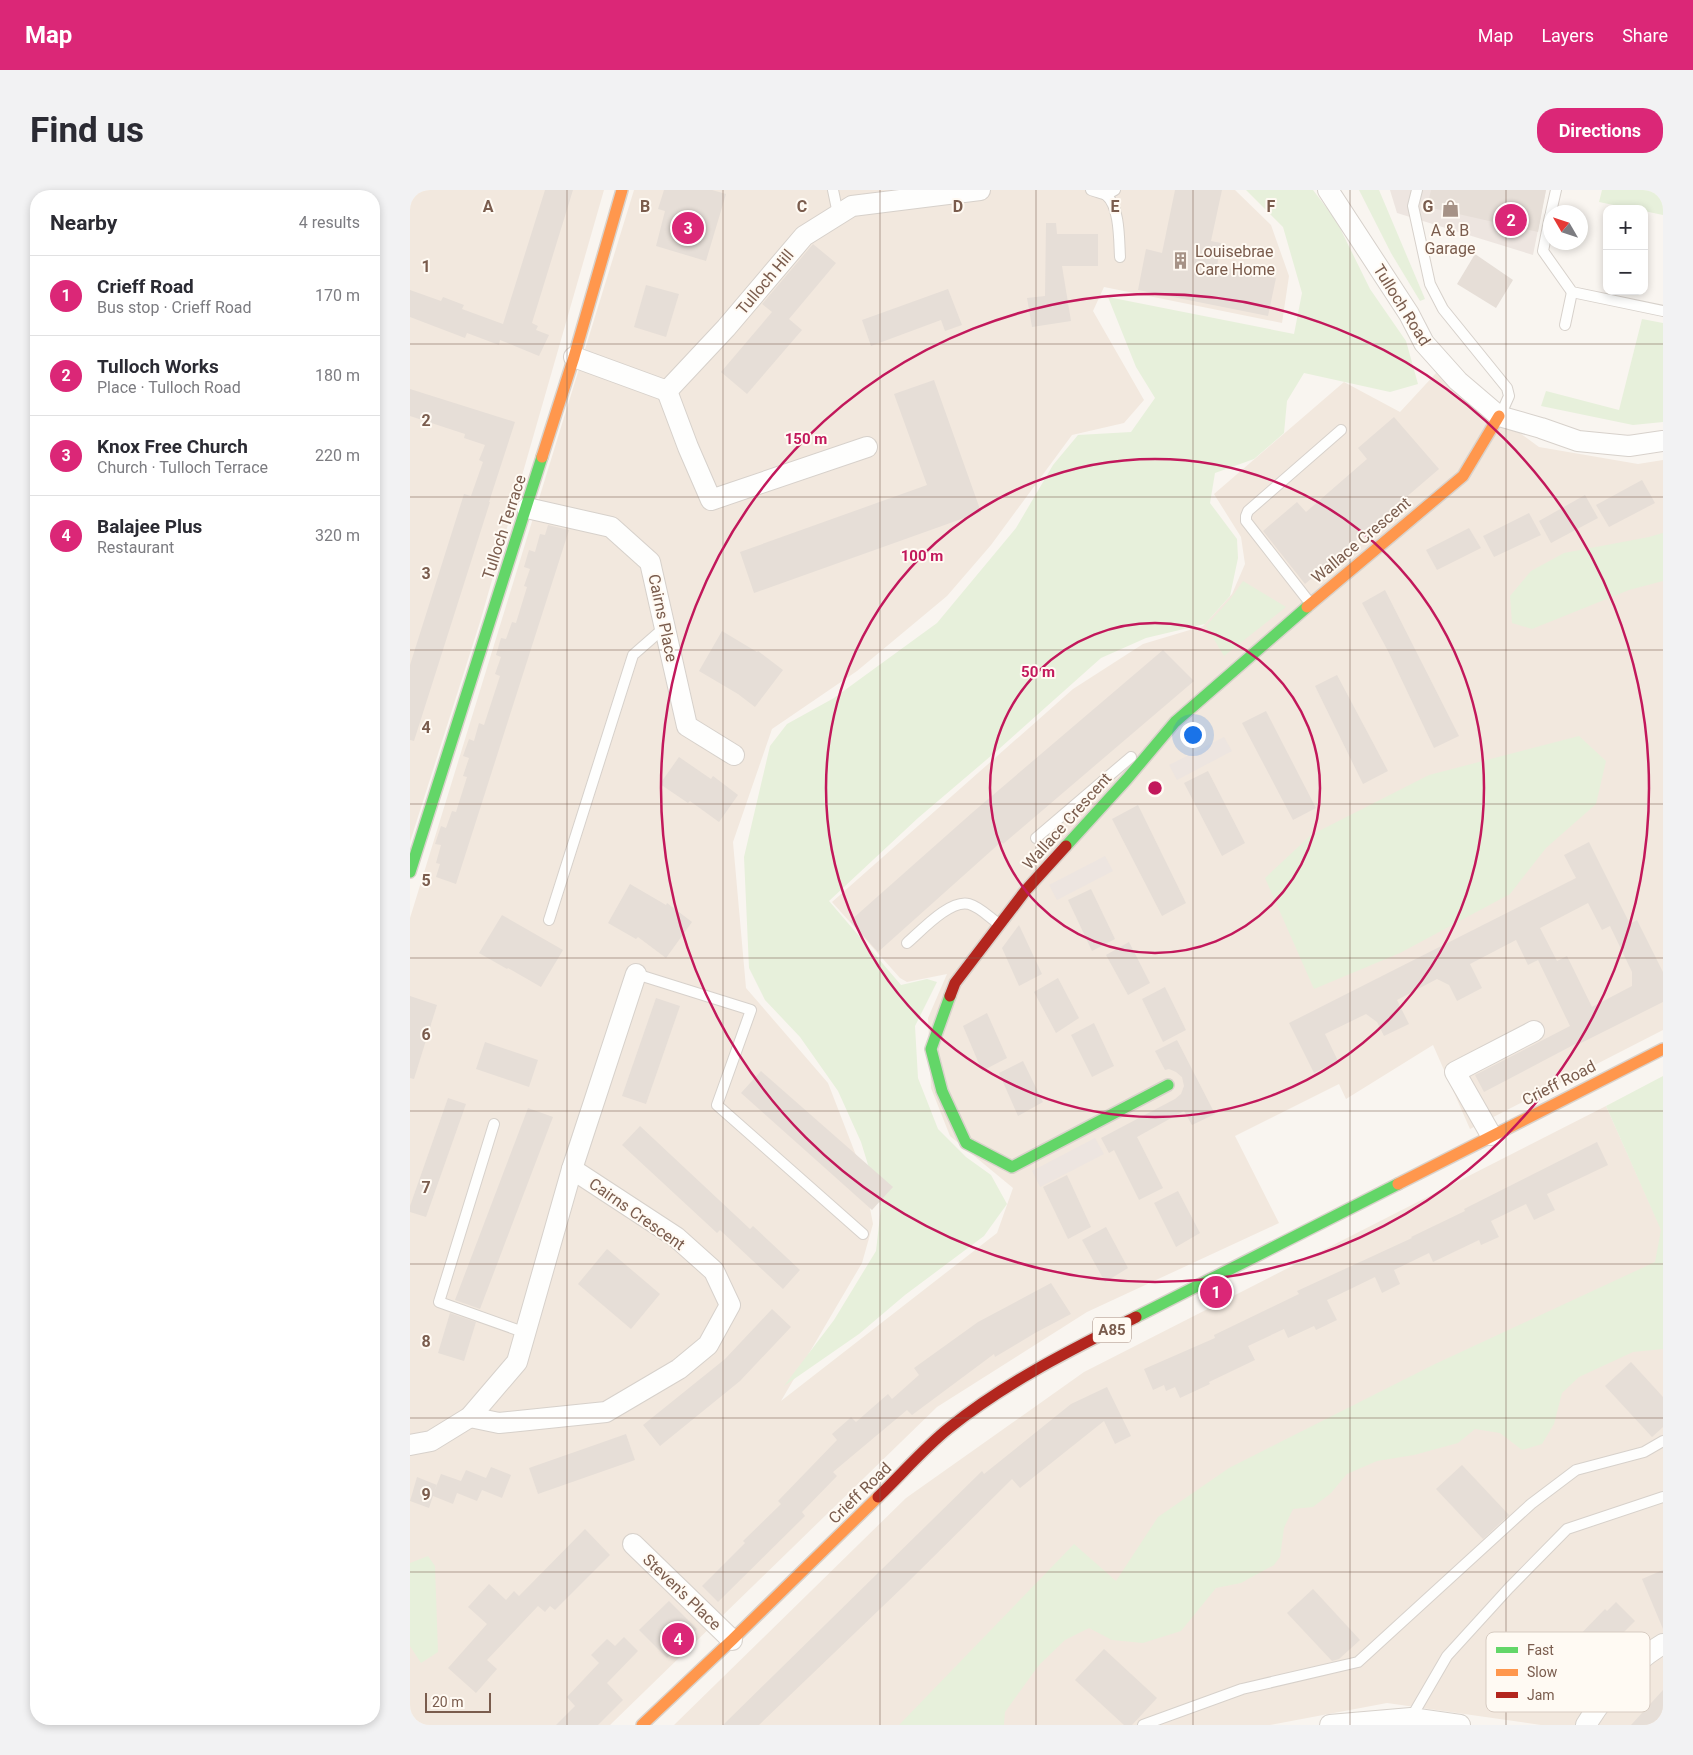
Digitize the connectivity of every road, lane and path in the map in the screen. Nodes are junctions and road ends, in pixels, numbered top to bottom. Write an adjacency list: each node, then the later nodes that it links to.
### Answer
1 (622, 190): 16 (street, Tulloch Terrace)
2 (833, 190): 10 (lane)
3 (980, 190): 10 (street, Tulloch Hill)
4 (1091, 190): 8 (lane)
5 (1328, 190): 18 (street, Tulloch Road)
6 (1417, 190): 18 (lane)
7 (1556, 190): 9 (lane)
8 (1111, 193): 12 (lane)
9 (1553, 205)
10 (838, 214): 17 (street, Tulloch Hill)
11 (1543, 250): 13 (lane)
12 (1120, 257)
13 (1572, 292): 14 (lane); 15 (lane)
14 (1663, 311)
15 (1565, 325)
16 (574, 357): 17 (street); 22 (street, Tulloch Terrace)
17 (666, 391): 21 (street)
18 (1499, 416): 20 (street, Tulloch Road); 23 (street, Wallace Crescent)
19 (1341, 430): 23 (lane)
20 (1663, 441)
21 (867, 446)
22 (526, 508): 24 (street, Cairns Place); 28 (street, Tulloch Terrace)
23 (1310, 604): 25 (street, Wallace Crescent)
24 (665, 627): 26 (street, Cairns Place); 29 (lane)
25 (1174, 722): 27 (lane); 30 (street, Wallace Crescent)
26 (734, 756)
27 (1036, 838)
28 (410, 872)
29 (549, 920)
30 (999, 925): 31 (lane); 35 (street, Wallace Crescent)
31 (907, 943)
32 (636, 974): 38 (street, Cairns Crescent); 39 (lane)
33 (1534, 1031): 37 (street)
34 (1663, 1049): 37 (street, Crieff Road / A85)
35 (1168, 1085)
36 (494, 1124): 40 (lane)
37 (1491, 1136): 46 (street, Crieff Road / A85)
38 (572, 1169): 40 (street, Cairns Crescent); 41 (street, Cairns Crescent)
39 (863, 1234)
40 (526, 1333): 41 (street, Cairns Crescent)
41 (470, 1417): 43 (street, Cairns Crescent)
42 (1663, 1441): 52 (lane)
43 (410, 1445)
44 (1663, 1497): 50 (lane)
45 (633, 1544): 46 (street, Steven's Place)
46 (732, 1640): 51 (street, Crieff Road / A85)
47 (1663, 1644): 48 (street)
48 (1650, 1652)
49 (1595, 1712): 55 (street)
50 (1411, 1718): 53 (street); 54 (street)
51 (642, 1725)
52 (1143, 1725)
53 (1330, 1725)
54 (1460, 1725)
55 (1586, 1725)

